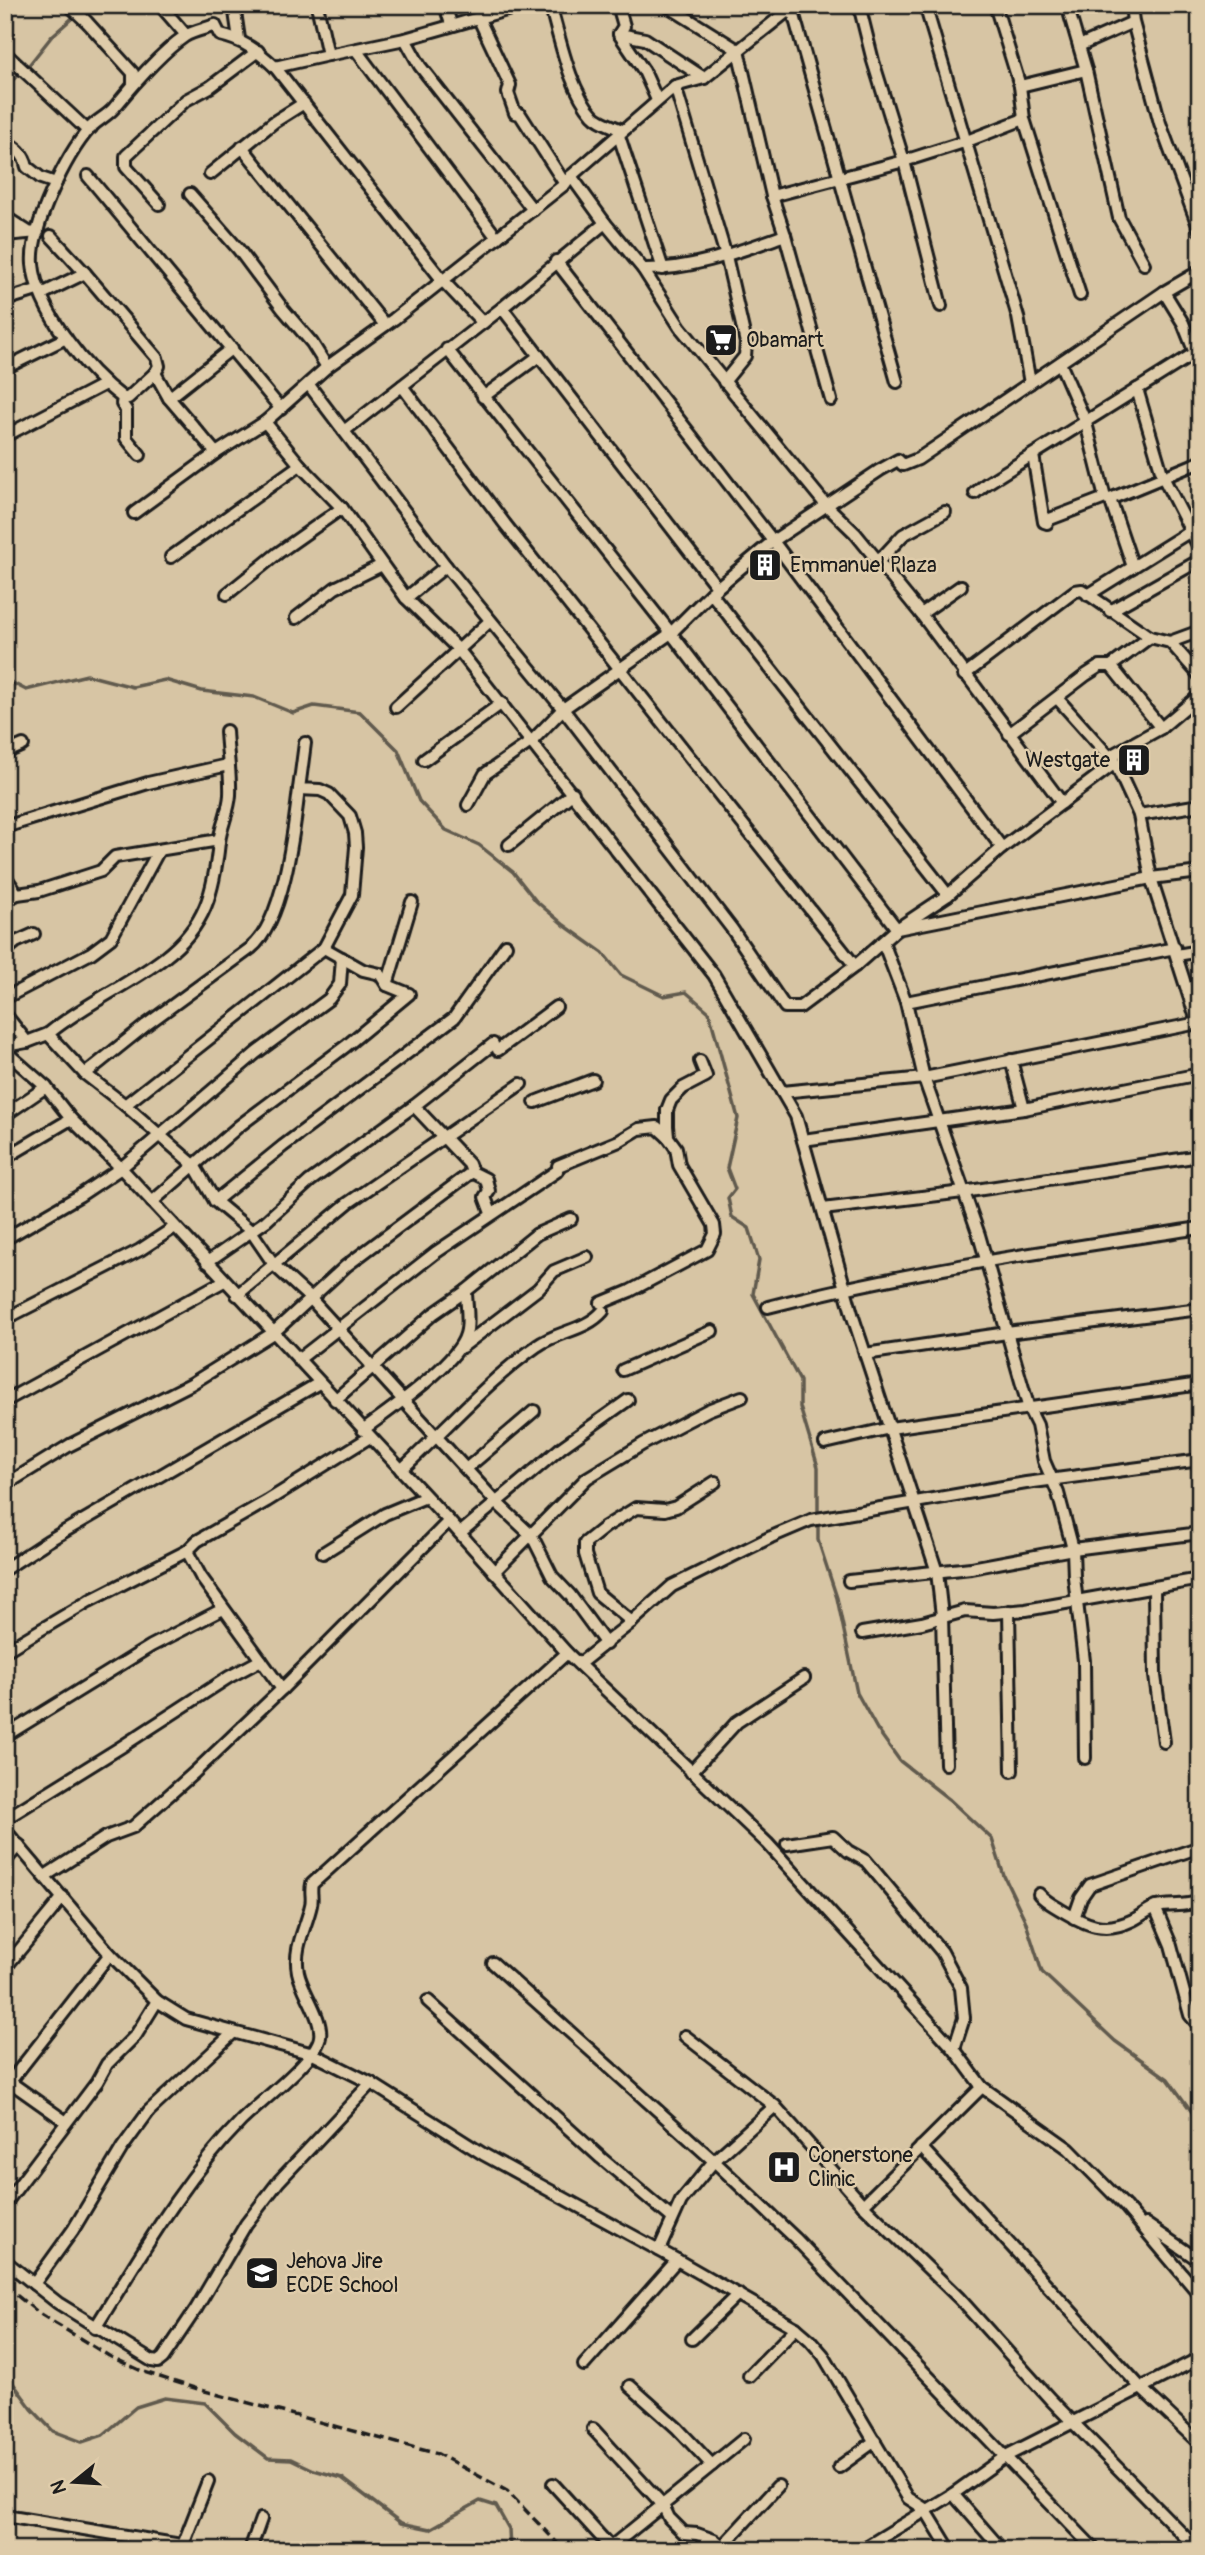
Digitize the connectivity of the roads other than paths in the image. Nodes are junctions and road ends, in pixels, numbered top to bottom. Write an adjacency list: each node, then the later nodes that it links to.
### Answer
1 (69, 5): 32 (street)
2 (160, 5): 20 (street)
3 (234, 5): 21 (street)
4 (317, 5): 28 (street)
5 (445, 5): 18 (street)
6 (524, 5): 16 (street)
7 (550, 5): 39 (street)
8 (618, 5): 19 (street)
9 (666, 5): 25 (street)
10 (859, 5): 43 (street)
11 (925, 5): 41 (street)
12 (995, 5): 34 (street)
13 (1067, 5): 23 (street)
14 (1131, 5): 17 (street)
15 (793, 6): 25 (street); 46 (street)
16 (478, 17): 18 (street); 47 (street)
17 (1133, 22): 23 (street); 56 (street)
18 (451, 24): 22 (street)
19 (619, 34): 31 (street); 35 (street)
20 (186, 35): 21 (street); 32 (street)
21 (239, 39): 26 (street)
22 (405, 39): 24 (street); 52 (street)
23 (1079, 46): 30 (street)
24 (356, 50): 28 (street); 60 (street)
25 (738, 50): 31 (street); 50 (street)
26 (258, 51): 29 (street); 51 (street)
27 (7, 55): 38 (street)
28 (328, 55): 29 (street)
29 (275, 67): 36 (street)
30 (1086, 70): 34 (street); 63 (street)
31 (704, 78): 33 (street)
32 (133, 83): 38 (street)
33 (675, 86): 35 (street); 61 (street)
34 (1020, 86): 37 (street)
35 (657, 100): 39 (street)
36 (304, 103): 42 (street); 68 (street)
37 (1024, 119): 41 (street); 71 (street)
38 (91, 128): 48 (street)
39 (620, 133): 47 (street); 65 (street)
40 (5, 141): 48 (street)
41 (967, 141): 43 (street); 89 (street)
42 (242, 147): 44 (street); 76 (street)
43 (904, 161): 46 (street); 73 (street)
44 (210, 174)
45 (88, 176): 78 (street)
46 (838, 178): 50 (street); 87 (street)
47 (568, 180): 52 (street); 54 (street)
48 (57, 183): 55 (street)
49 (190, 194): 83 (street)
50 (772, 196): 58 (street)
51 (159, 204)
52 (533, 209): 60 (street)
53 (5, 217): 55 (street)
54 (605, 223): 62 (street); 64 (street)
55 (32, 232): 57 (street); 69 (street)
56 (1200, 232)
57 (5, 235)
58 (785, 235): 61 (street); 97 (street)
59 (51, 236): 67 (street)
60 (497, 238): 68 (street)
61 (726, 256): 65 (street); 86 (street)
62 (556, 261): 74 (street); 116 (street)
63 (1144, 264)
64 (643, 269): 65 (street); 86 (street)
65 (663, 269)
66 (1200, 271): 70 (street)
67 (85, 272): 69 (street); 85 (street)
68 (443, 281): 75 (street); 76 (street)
69 (41, 291): 72 (street); 77 (street)
70 (1164, 292): 80 (street); 82 (street)
71 (1080, 295)
72 (5, 300)
73 (941, 306)
74 (502, 308): 75 (street); 81 (street)
75 (483, 323): 79 (street)
76 (385, 325): 83 (street)
77 (66, 338): 84 (street); 90 (street)
78 (232, 348): 96 (street); 98 (street)
79 (447, 349): 92 (street); 94 (street)
80 (1195, 353): 88 (street); 93 (street)
81 (539, 356): 94 (street); 125 (street)
82 (1060, 363): 89 (street); 100 (street)
83 (327, 367): 91 (street)
84 (5, 368)
85 (155, 373): 95 (street); 96 (street)
86 (724, 382): 111 (street)
87 (897, 382)
88 (1200, 382)
89 (1030, 383): 111 (street)
90 (105, 384): 95 (street); 102 (street)
91 (309, 385): 98 (street); 101 (street)
92 (402, 386): 101 (street); 139 (street)
93 (1137, 388): 100 (street); 108 (street)
94 (483, 397): 134 (street)
95 (123, 398): 104 (street)
96 (169, 398): 103 (street)
97 (831, 400)
98 (281, 409): 99 (street)
99 (265, 422): 103 (street); 107 (street)
100 (1086, 423): 105 (street); 110 (street)
101 (344, 431): 122 (street)
102 (5, 436)
103 (216, 453): 114 (street)
104 (140, 455)
105 (1033, 455): 109 (street); 110 (street)
106 (1200, 463): 108 (street)
107 (300, 465): 112 (street); 118 (street)
108 (1163, 477): 110 (street); 115 (street)
109 (975, 494)
110 (1108, 498): 123 (street)
111 (826, 505): 116 (street); 120 (street)
112 (342, 508): 121 (street); 126 (street)
113 (945, 512): 120 (street)
114 (134, 513)
115 (1195, 528): 117 (street); 123 (street)
116 (774, 541): 125 (street); 166 (street)
117 (1200, 549)
118 (171, 557)
119 (1200, 560): 129 (street)
120 (878, 562): 130 (street)
121 (382, 565): 128 (street); 131 (street)
122 (446, 566): 128 (street); 132 (street)
123 (1133, 567): 127 (street)
124 (961, 586): 130 (street)
125 (714, 590): 134 (street); 172 (street)
126 (227, 594)
127 (1088, 595): 129 (street); 140 (street)
128 (405, 598): 137 (street)
129 (1110, 611): 135 (street)
130 (921, 614): 140 (street)
131 (296, 618)
132 (491, 621): 137 (street); 146 (street)
133 (1200, 631): 136 (street)
134 (671, 633): 139 (street); 175 (street)
135 (1150, 637): 136 (street); 138 (street)
136 (1170, 642): 141 (street)
137 (458, 649): 144 (street); 145 (street)
138 (1111, 666): 143 (street); 147 (street)
139 (621, 668): 146 (street); 184 (street)
140 (964, 675): 149 (street)
141 (1200, 676)
142 (1200, 695): 147 (street)
143 (1057, 698): 149 (street); 155 (street)
144 (502, 703): 150 (street); 154 (street)
145 (396, 707)
146 (563, 709): 150 (street); 184 (street)
147 (1161, 728): 155 (street)
148 (226, 732): 156 (street)
149 (1009, 734): 159 (street)
150 (532, 741): 158 (street); 160 (street)
151 (304, 743): 157 (street)
152 (23, 745): 153 (street)
153 (5, 754)
154 (424, 760)
155 (1115, 763): 159 (street); 162 (street)
156 (228, 765): 163 (street); 164 (street)
157 (299, 789): 179 (street); 196 (street)
158 (573, 793): 165 (street); 202 (street)
159 (1062, 803): 166 (street)
160 (468, 805)
161 (1200, 805): 162 (street)
162 (1139, 815): 170 (street)
163 (5, 827)
164 (219, 840): 167 (street); 191 (street)
165 (509, 845)
166 (1002, 848): 172 (street)
167 (159, 850): 171 (street); 186 (street)
168 (1200, 873): 170 (street)
169 (5, 876): 171 (street)
170 (1151, 878): 175 (street); 181 (street)
171 (17, 894): 173 (street)
172 (948, 895): 175 (street)
173 (5, 901)
174 (412, 902): 185 (street)
175 (897, 929): 177 (street)
176 (34, 934): 180 (street)
177 (883, 942): 184 (street); 187 (street)
178 (506, 945): 220 (street)
179 (324, 948): 183 (street); 204 (street)
180 (5, 951)
181 (1176, 951): 182 (street); 187 (street); 190 (street)
182 (1200, 951)
183 (342, 958): 185 (street); 210 (street)
184 (855, 966)
185 (387, 985): 216 (street)
186 (5, 998)
187 (906, 1002): 198 (street)
188 (556, 1007): 205 (street)
189 (5, 1014): 192 (street)
190 (1199, 1027): 194 (street)
191 (48, 1034): 192 (street); 196 (street)
192 (27, 1042): 193 (street)
193 (5, 1048): 201 (street)
194 (1011, 1060): 198 (street); 206 (street)
195 (700, 1061): 212 (street)
196 (85, 1074): 204 (street)
197 (1200, 1074): 206 (street)
198 (924, 1078): 202 (street); 209 (street)
199 (593, 1080): 203 (street)
200 (521, 1084): 211 (street)
201 (46, 1087): 207 (street); 208 (street)
202 (782, 1092): 213 (street)
203 (536, 1102)
204 (125, 1105): 210 (street)
205 (414, 1107): 211 (street); 227 (street)
206 (1024, 1109): 209 (street)
207 (5, 1115)
208 (71, 1119): 215 (street); 217 (street)
209 (940, 1122): 213 (street); 219 (street)
210 (161, 1135): 216 (street); 217 (street)
211 (443, 1137): 218 (street); 232 (street)
212 (668, 1137): 223 (street); 261 (street)
213 (803, 1140): 222 (street)
214 (1200, 1156): 219 (street)
215 (5, 1158)
216 (194, 1165): 220 (street); 221 (street)
217 (121, 1168): 221 (street); 228 (street)
218 (472, 1172): 223 (street); 237 (street)
219 (963, 1192): 222 (street); 230 (street)
220 (215, 1201): 227 (street)
221 (152, 1202): 225 (street)
222 (823, 1209): 234 (street)
223 (491, 1213): 241 (street)
224 (570, 1219): 235 (street)
225 (175, 1227): 231 (street); 240 (street)
226 (1200, 1228): 230 (street)
227 (251, 1231): 231 (street); 232 (street)
228 (5, 1239)
229 (587, 1257): 245 (street)
230 (985, 1261): 234 (street); 244 (street)
231 (207, 1262): 233 (street)
232 (275, 1266): 236 (street); 237 (street)
233 (224, 1281): 236 (street); 256 (street)
234 (844, 1287): 238 (street); 246 (street)
235 (466, 1291): 245 (street); 248 (street)
236 (237, 1295): 243 (street)
237 (310, 1298): 241 (street); 243 (street)
238 (768, 1307)
239 (1200, 1309): 244 (street)
240 (5, 1319)
241 (339, 1329): 247 (street); 248 (street)
242 (712, 1331): 249 (street)
243 (273, 1333): 247 (street); 268 (street)
244 (1007, 1333): 246 (street); 257 (street)
245 (460, 1349): 254 (street)
246 (865, 1354): 259 (street)
247 (298, 1360): 250 (street)
248 (373, 1368): 253 (street); 254 (street)
249 (623, 1370)
250 (319, 1383): 253 (street); 279 (street)
251 (1200, 1384): 257 (street)
252 (742, 1397): 275 (street)
253 (335, 1400): 260 (street)
254 (402, 1400): 260 (street); 261 (street)
255 (628, 1400): 271 (street)
256 (5, 1401)
257 (1029, 1409): 259 (street); 266 (street)
258 (534, 1411): 264 (street)
259 (890, 1429): 262 (street); 270 (street)
260 (367, 1433): 265 (street); 277 (street)
261 (436, 1437): 264 (street); 265 (street)
262 (825, 1443)
263 (1200, 1460): 266 (street)
264 (466, 1469): 271 (street)
265 (401, 1470): 269 (street)
266 (1052, 1479): 270 (street); 276 (street)
267 (715, 1482): 289 (street)
268 (5, 1485)
269 (426, 1497): 272 (street); 278 (street)
270 (915, 1501): 281 (street); 289 (street)
271 (496, 1502): 273 (street); 275 (street)
272 (449, 1521): 273 (street); 297 (street)
273 (460, 1533): 280 (street)
274 (1200, 1533): 276 (street)
275 (531, 1536): 280 (street); 291 (street)
276 (1073, 1549): 281 (street); 285 (street)
277 (187, 1550): 286 (street); 292 (street)
278 (323, 1553)
279 (5, 1569)
280 (494, 1572): 293 (street)
281 (937, 1572): 283 (street); 288 (street)
282 (1200, 1579): 284 (street)
283 (849, 1581)
284 (1154, 1587): 285 (street); 299 (street)
285 (1079, 1601): 287 (street); 300 (street)
286 (223, 1609): 294 (street); 298 (street)
287 (1009, 1611): 288 (street); 302 (street)
288 (942, 1616): 290 (street); 301 (street)
289 (632, 1622): 291 (street)
290 (862, 1633)
291 (606, 1644): 295 (street)
292 (5, 1651)
293 (567, 1653): 295 (street); 325 (street)
294 (261, 1660): 297 (street); 304 (street)
295 (579, 1664): 303 (street)
296 (804, 1678): 303 (street)
297 (282, 1689): 310 (street)
298 (5, 1736)
299 (1164, 1742)
300 (1085, 1758)
301 (946, 1765)
302 (1012, 1771)
303 (691, 1772): 324 (street)
304 (5, 1819)
305 (5, 1830): 307 (street)
306 (787, 1844): 324 (street)
307 (19, 1845): 309 (street); 310 (street)
308 (1200, 1846): 315 (street)
309 (5, 1861)
310 (45, 1877): 312 (street)
311 (1039, 1894): 315 (street)
312 (63, 1897): 316 (street); 318 (street)
313 (1200, 1901): 314 (street)
314 (1155, 1907): 315 (street); 321 (street)
315 (1074, 1918)
316 (110, 1954): 319 (street); 327 (street)
317 (493, 1963): 332 (street)
318 (5, 1969)
319 (157, 2001): 322 (street); 330 (street)
320 (428, 2001): 336 (street)
321 (1200, 2027)
322 (233, 2033): 325 (street); 341 (street)
323 (685, 2036): 329 (street)
324 (954, 2049): 328 (street)
325 (313, 2054): 326 (street); 344 (street)
326 (370, 2083): 337 (street); 344 (street)
327 (8, 2085): 330 (street)
328 (982, 2087): 331 (street); 335 (street)
329 (775, 2106): 332 (street); 334 (street)
330 (65, 2121): 333 (street)
331 (921, 2147): 334 (street); 351 (street)
332 (715, 2161): 336 (street); 357 (street)
333 (5, 2204)
334 (863, 2205): 352 (street)
335 (1132, 2215): 340 (street); 343 (street)
336 (672, 2218): 337 (street)
337 (659, 2250): 338 (street)
338 (677, 2260): 342 (street); 348 (street)
339 (5, 2261): 341 (street)
340 (1200, 2261)
341 (34, 2284): 344 (street)
342 (738, 2294): 345 (street); 346 (street)
343 (1200, 2295)
344 (95, 2328)
345 (796, 2328): 349 (street); 355 (street)
346 (692, 2339)
347 (1200, 2358): 351 (street)
348 (584, 2365)
349 (749, 2376)
350 (630, 2386): 358 (street)
351 (1142, 2388): 352 (street); 356 (street)
352 (1073, 2420): 357 (street); 376 (street)
353 (593, 2429): 364 (street)
354 (744, 2439): 358 (street)
355 (875, 2441): 359 (street); 365 (street)
356 (1200, 2444)
357 (1006, 2456): 363 (street); 375 (street)
358 (712, 2465): 364 (street)
359 (839, 2467)
360 (208, 2481): 368 (street)
361 (553, 2484): 369 (street)
362 (778, 2486): 370 (street)
363 (953, 2494): 365 (street); 374 (street)
364 (663, 2505): 369 (street); 370 (street)
365 (925, 2509): 372 (street); 373 (street)
366 (5, 2516): 368 (street)
367 (261, 2519): 371 (street)
368 (185, 2548)
369 (612, 2548)
370 (722, 2549)
371 (250, 2550)
372 (861, 2550)
373 (950, 2550)
374 (1002, 2550)
375 (1095, 2550)
376 (1198, 2550)

